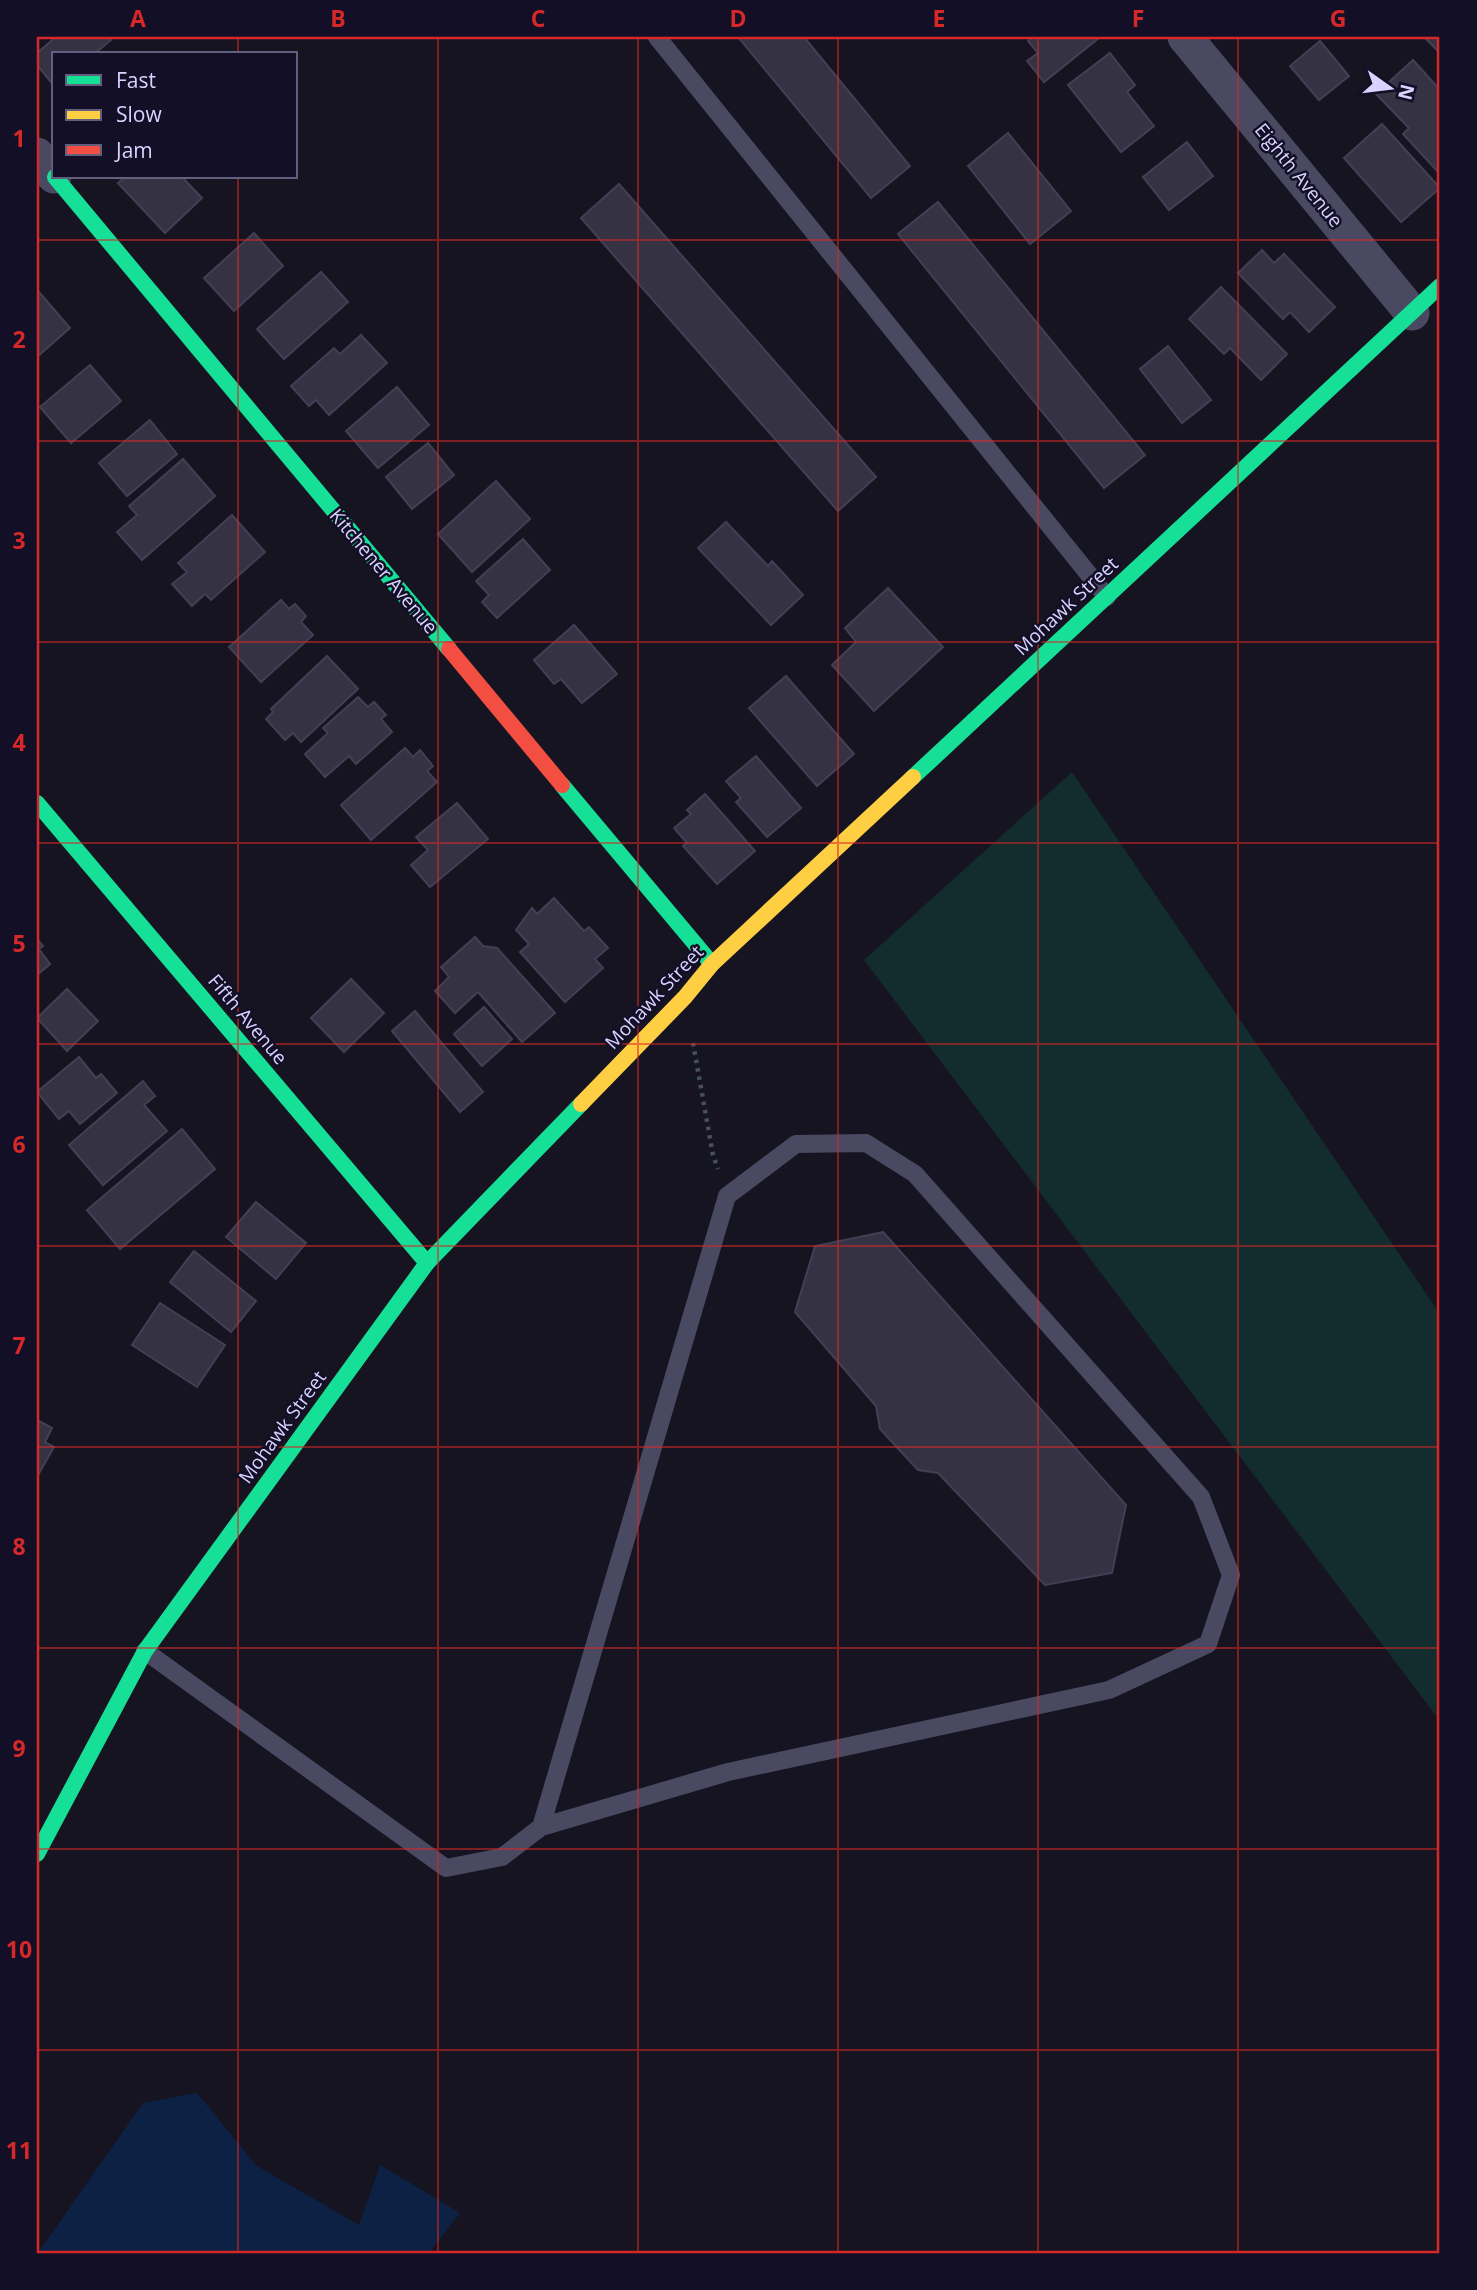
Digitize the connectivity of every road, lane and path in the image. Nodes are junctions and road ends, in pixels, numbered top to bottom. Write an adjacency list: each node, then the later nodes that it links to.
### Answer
1 (657, 37): 8 (lane)
2 (1185, 37): 7 (street, Eighth Avenue)
3 (37, 155): 4 (street, Kitchener Avenue)
4 (52, 172)
5 (57, 178): 10 (street, Kitchener Avenue)
6 (1440, 286): 7 (street, Mohawk Street)
7 (1412, 313): 8 (street, Mohawk Street)
8 (1107, 597): 10 (street, Mohawk Street)
9 (37, 803): 13 (street, Fifth Avenue)
10 (712, 964): 11 (street, Mohawk Street)
11 (685, 997): 12 (path); 13 (street, Mohawk Street)
12 (727, 1196): 15 (lane); 15 (lane)
13 (427, 1263): 14 (street, Mohawk Street)
14 (145, 1651): 15 (lane); 16 (street, Mohawk Street)
15 (541, 1827)
16 (37, 1854)

